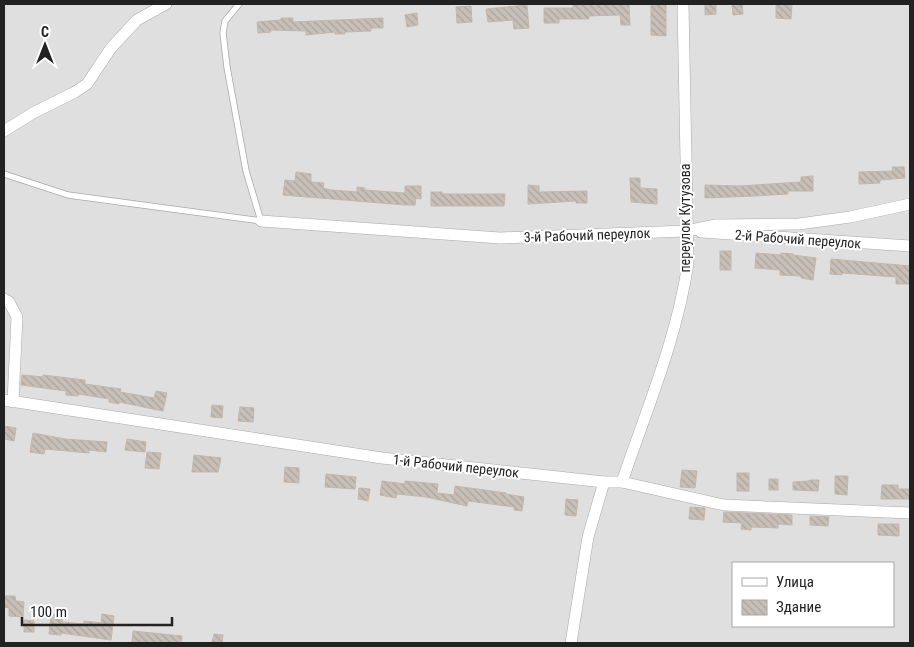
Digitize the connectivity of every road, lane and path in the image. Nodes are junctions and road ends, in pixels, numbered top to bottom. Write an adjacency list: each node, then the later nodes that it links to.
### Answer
1 (166, 4): 4 (street)
2 (239, 4): 7 (lane)
3 (683, 4): 8 (street, переулок Кутузова)
4 (4, 131)
5 (4, 174): 7 (lane)
6 (910, 204): 8 (street, 3-й Рабочий переулок)
7 (261, 221): 8 (street, 3-й Рабочий переулок)
8 (686, 231): 9 (street, 2-й Рабочий переулок); 13 (street, переулок Кутузова)
9 (910, 246)
10 (5, 298): 11 (street)
11 (8, 401): 12 (street, 1-й Рабочий переулок)
12 (604, 482): 13 (street, 1-й Рабочий переулок); 15 (street)
13 (622, 482): 14 (street, 1-й Рабочий переулок)
14 (910, 513)
15 (571, 643)

